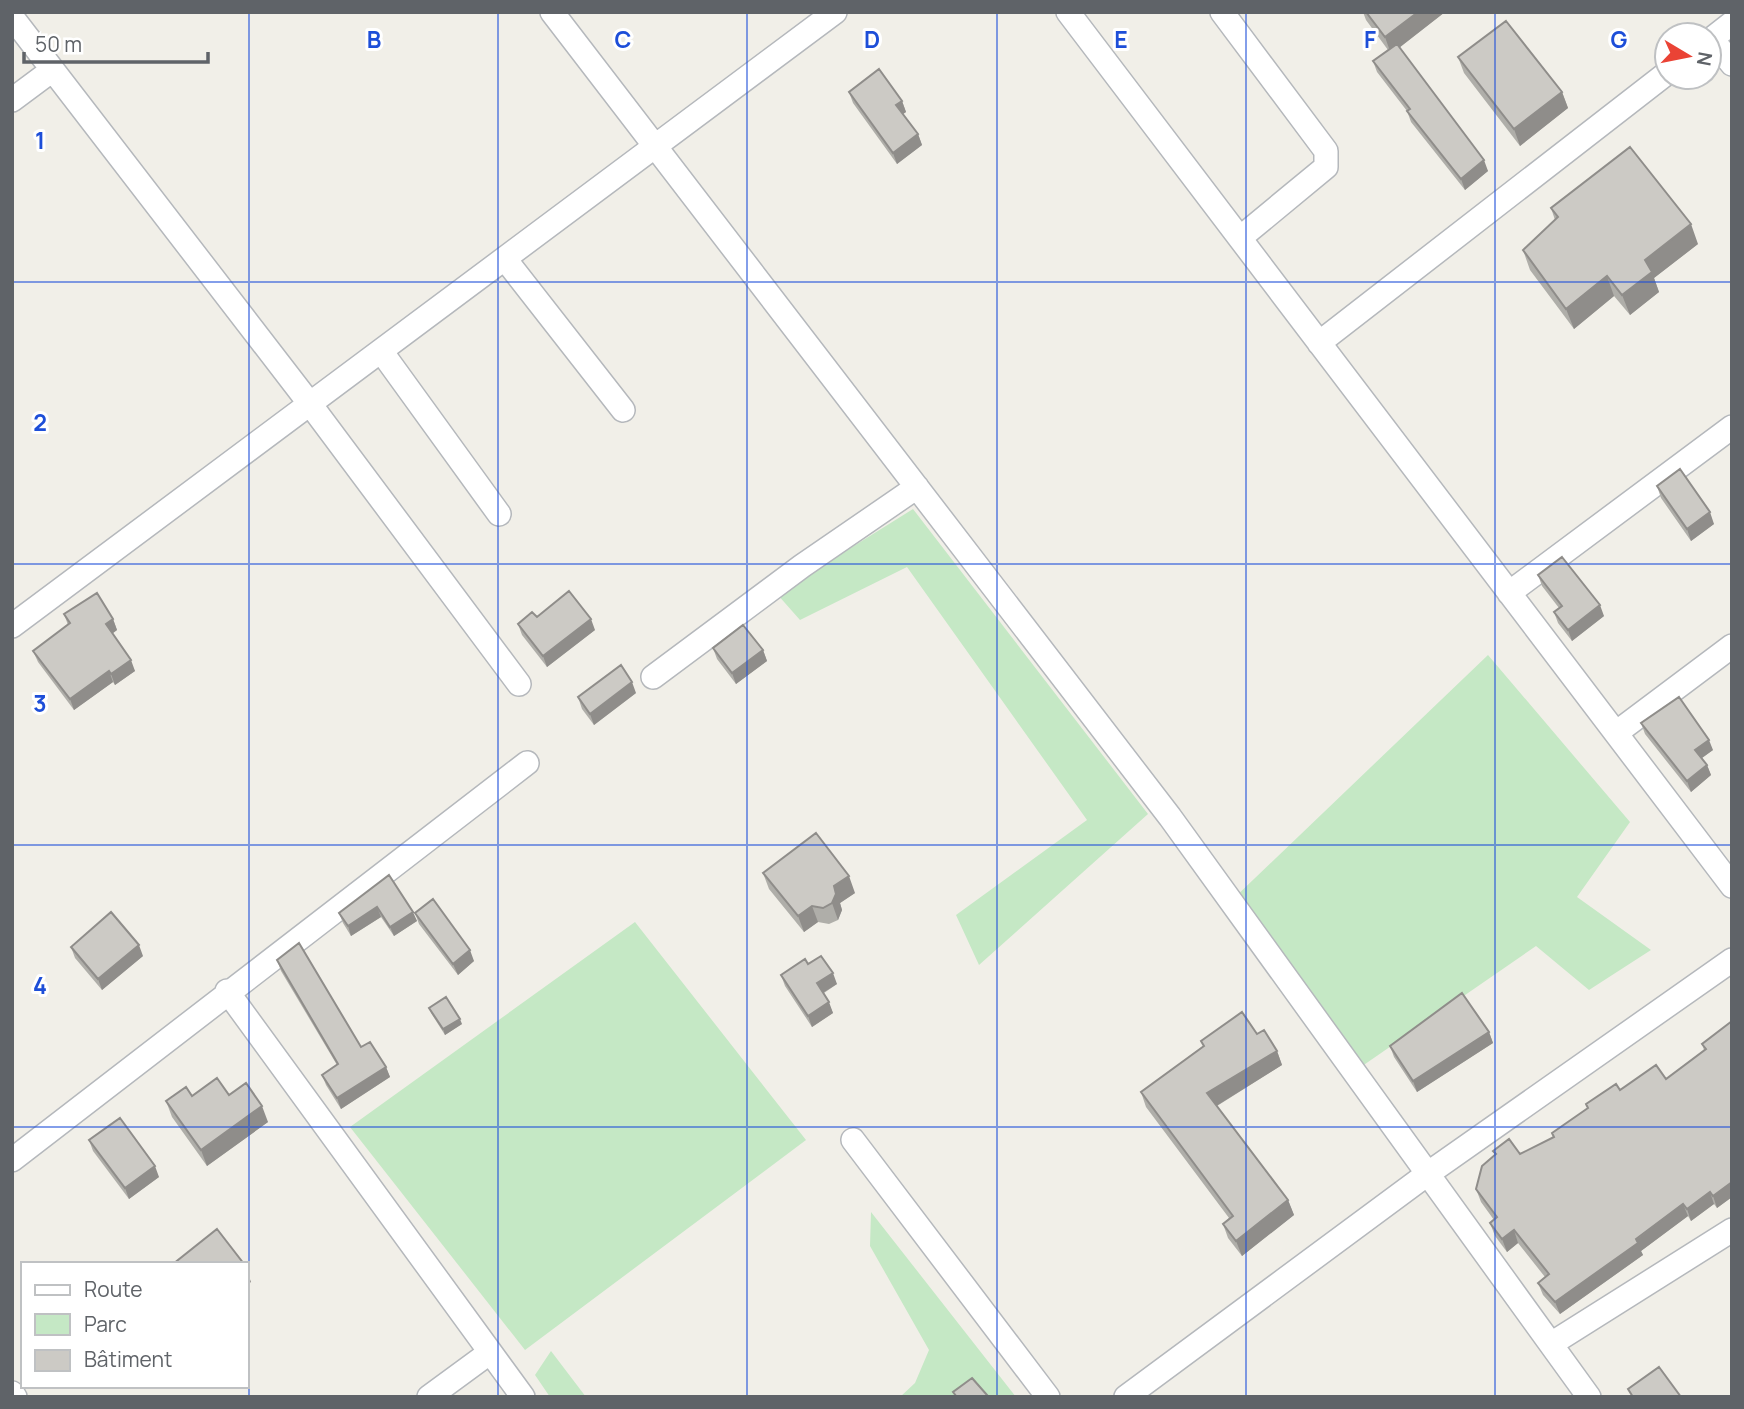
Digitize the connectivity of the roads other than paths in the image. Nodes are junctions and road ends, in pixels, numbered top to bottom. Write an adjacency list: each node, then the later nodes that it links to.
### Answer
1 (552, 12): 9 (street)
2 (835, 12): 9 (street)
3 (1068, 12): 10 (street)
4 (1222, 12): 10 (street)
5 (12, 17): 6 (street)
6 (51, 71): 8 (street); 14 (street)
7 (1653, 85): 12 (street)
8 (12, 100)
9 (656, 146): 11 (street); 17 (street)
10 (1240, 238): 12 (street)
11 (505, 259): 13 (street); 15 (street)
12 (1319, 343): 19 (street)
13 (381, 351): 14 (street); 18 (street)
14 (310, 404): 20 (street); 23 (street)
15 (623, 410)
16 (1732, 427): 19 (street)
17 (917, 487): 22 (street); 31 (street)
18 (499, 514)
19 (1509, 593): 24 (street)
20 (12, 626)
21 (1732, 646): 24 (street)
22 (653, 677)
23 (519, 684)
24 (1616, 733): 26 (street)
25 (527, 762): 28 (street)
26 (1732, 886)
27 (1732, 960): 31 (street)
28 (227, 991): 30 (street); 34 (street)
29 (853, 1140): 37 (street)
30 (12, 1160)
31 (1426, 1175): 33 (street); 38 (street)
32 (1732, 1230): 33 (street)
33 (1551, 1345): 39 (street)
34 (489, 1353): 35 (street); 36 (street)
35 (429, 1397)
36 (523, 1397)
37 (1048, 1397)
38 (1126, 1397)
39 (1588, 1397)

